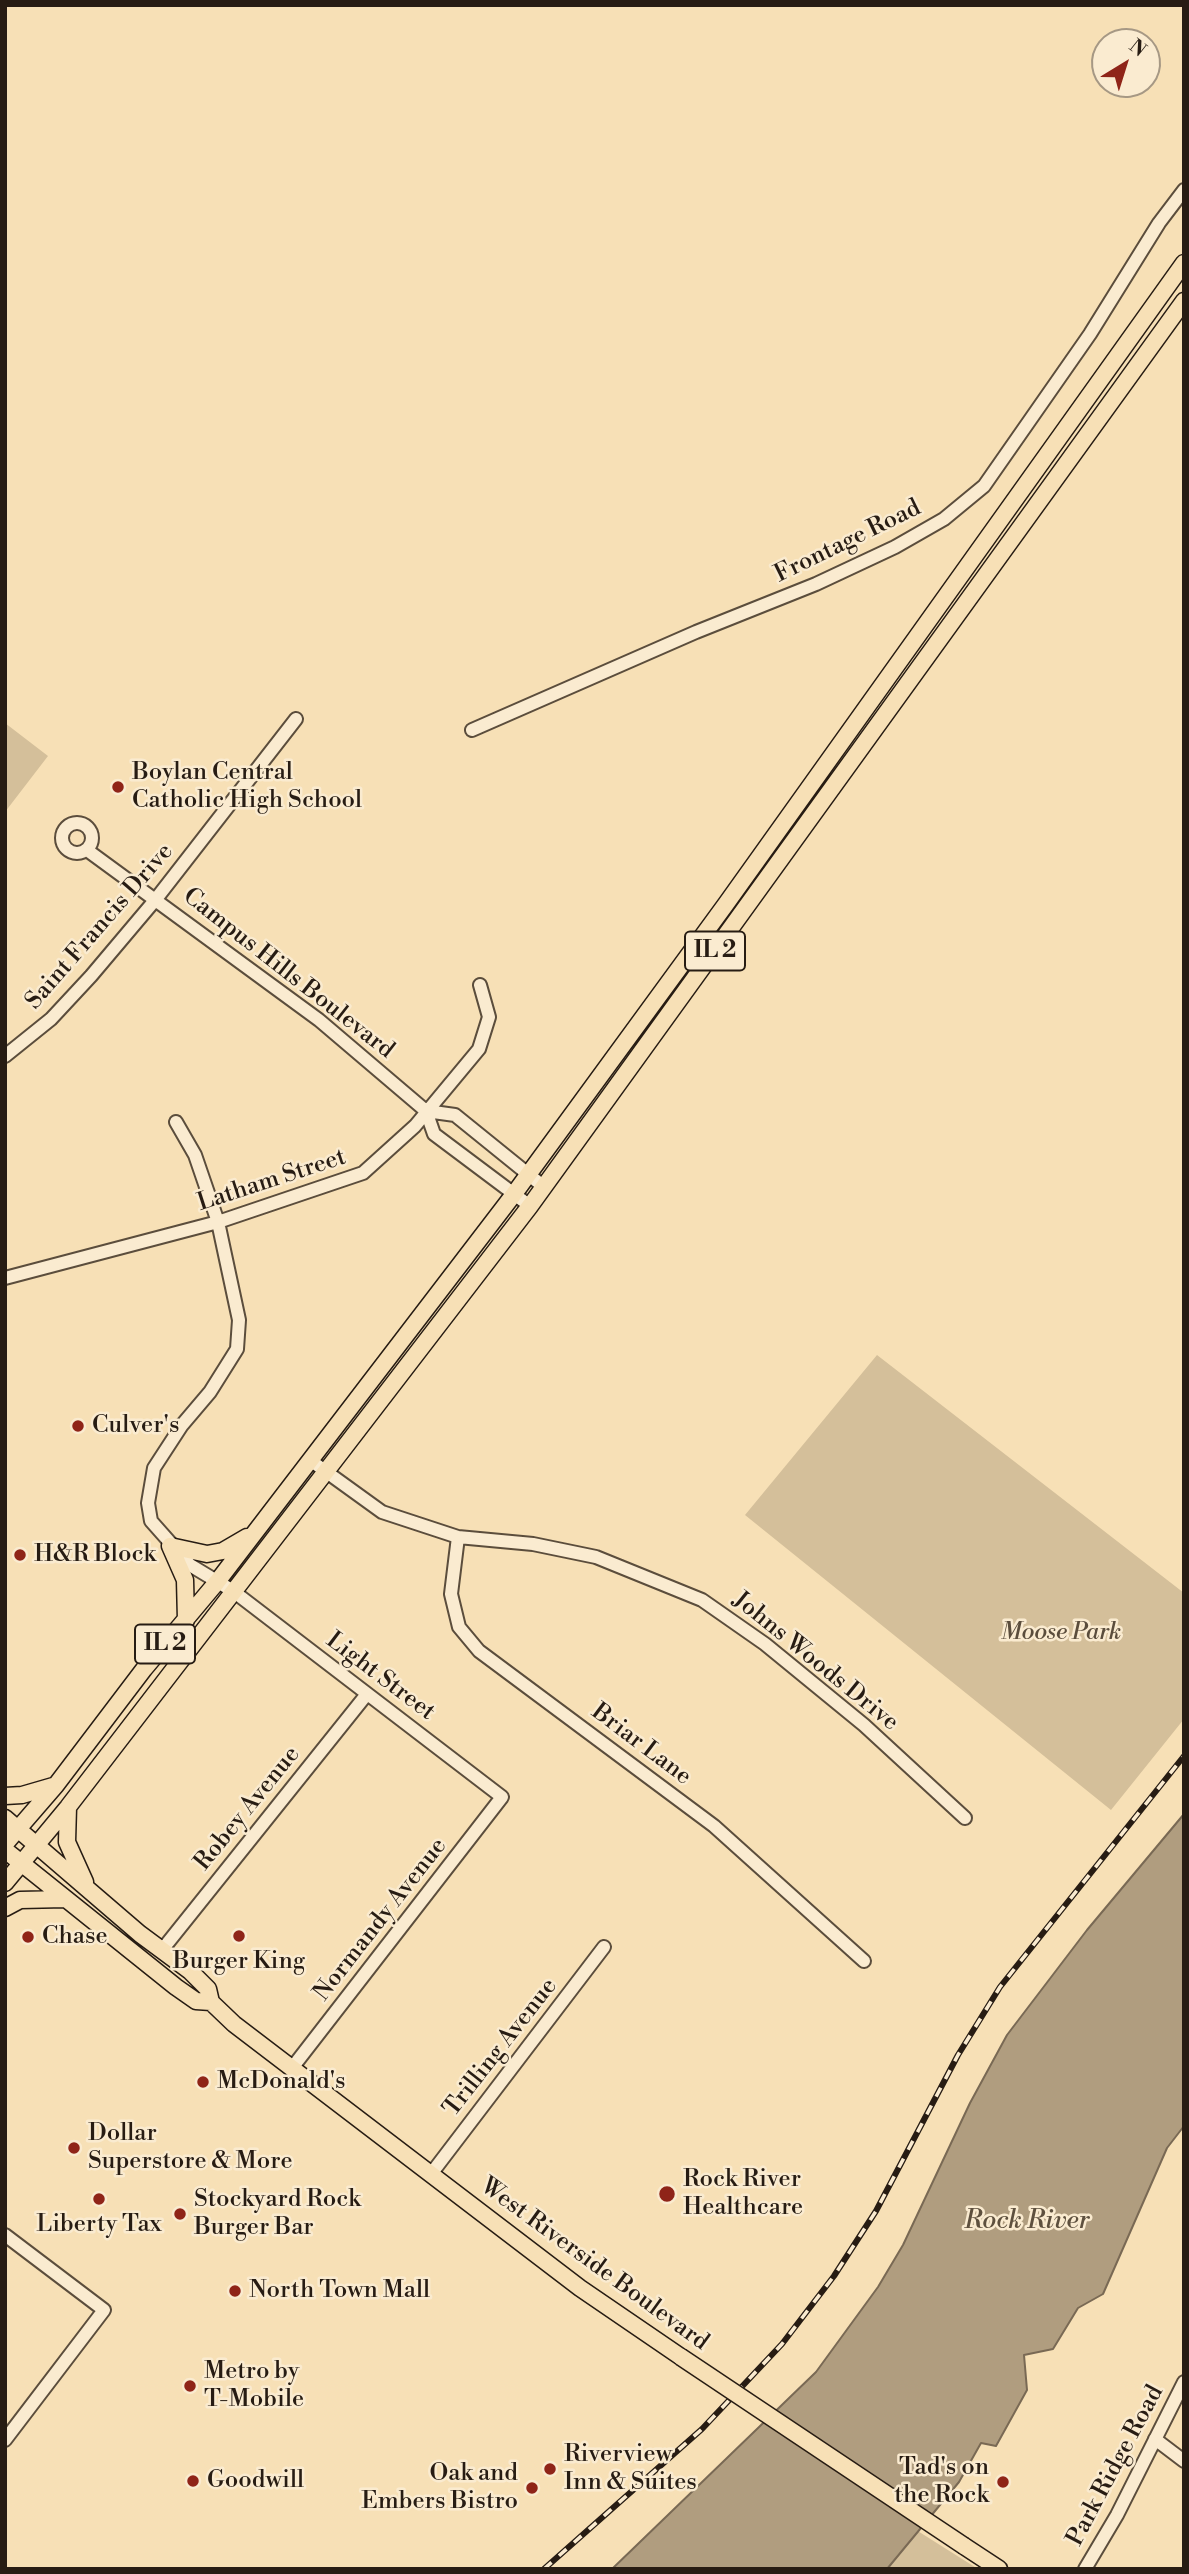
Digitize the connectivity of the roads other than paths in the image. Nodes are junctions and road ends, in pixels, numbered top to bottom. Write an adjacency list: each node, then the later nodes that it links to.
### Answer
1 (1184, 190): 5 (street, Frontage Road)
2 (1184, 263): 12 (main road, IL 2)
3 (1184, 300): 13 (main road, IL 2)
4 (296, 719): 7 (street, Saint Francis Drive)
5 (472, 730)
6 (87, 850): 7 (street, Campus Hills Boulevard)
7 (156, 899): 9 (street, Saint Francis Drive); 10 (street, Campus Hills Boulevard)
8 (480, 985): 10 (street, Latham Street)
9 (5, 1056)
10 (426, 1111): 12 (street, Campus Hills Boulevard); 14 (street, Campus Hills Boulevard); 16 (street, Latham Street)
11 (176, 1122): 16 (street, Light Street)
12 (528, 1174): 13 (street, Campus Hills Boulevard); 14 (main road, IL 2)
13 (544, 1187): 15 (main road, IL 2)
14 (514, 1194): 15 (street, Campus Hills Boulevard); 18 (main road, IL 2)
15 (530, 1206): 19 (main road, IL 2)
16 (218, 1222): 17 (street, Latham Street); 22 (street, Light Street)
17 (5, 1278)
18 (310, 1460): 19 (street, Johns Woods Drive); 20 (main road, IL 2)
19 (328, 1471): 21 (street, Johns Woods Drive); 24 (main road, IL 2)
20 (256, 1532): 22 (main road); 23 (main road, IL 2)
21 (458, 1537): 31 (street, Johns Woods Drive); 43 (street, Briar Lane)
22 (170, 1546): 23 (street, Light Street); 25 (main road)
23 (217, 1582): 24 (street, Light Street); 25 (main road, IL 2)
24 (233, 1591): 26 (street, Light Street); 30 (main road, IL 2)
25 (186, 1620): 27 (main road, IL 2)
26 (367, 1694): 29 (street, Light Street); 42 (street, Robey Avenue)
27 (56, 1785): 28 (main road); 32 (main road, IL 2)
28 (5, 1796)
29 (502, 1797): 45 (street, Normandy Avenue)
30 (68, 1807): 34 (main road, IL 2); 38 (main road)
31 (965, 1818)
32 (11, 1823): 33 (main road, IL 2); 34 (main road, West Riverside Boulevard)
33 (5, 1843)
34 (37, 1845): 36 (main road, IL 2); 38 (main road, West Riverside Boulevard)
35 (5, 1850): 36 (main road, West Riverside Boulevard)
36 (21, 1863): 37 (main road, IL 2); 39 (main road, West Riverside Boulevard)
37 (5, 1883)
38 (92, 1893): 42 (main road, West Riverside Boulevard)
39 (65, 1899): 40 (main road); 44 (main road, West Riverside Boulevard)
40 (5, 1908)
41 (604, 1947): 46 (street, Trilling Avenue)
42 (162, 1950): 44 (main road, West Riverside Boulevard)
43 (864, 1961)
44 (211, 2002): 45 (main road, West Riverside Boulevard)
45 (292, 2068): 46 (main road, West Riverside Boulevard)
46 (431, 2174): 52 (main road, West Riverside Boulevard, bridge)
47 (5, 2235): 50 (street)
48 (1184, 2382): 49 (street, Park Ridge Road)
49 (1155, 2439): 51 (street); 53 (street, Park Ridge Road)
50 (5, 2440)
51 (1184, 2461)
52 (999, 2569)
53 (1085, 2569)

